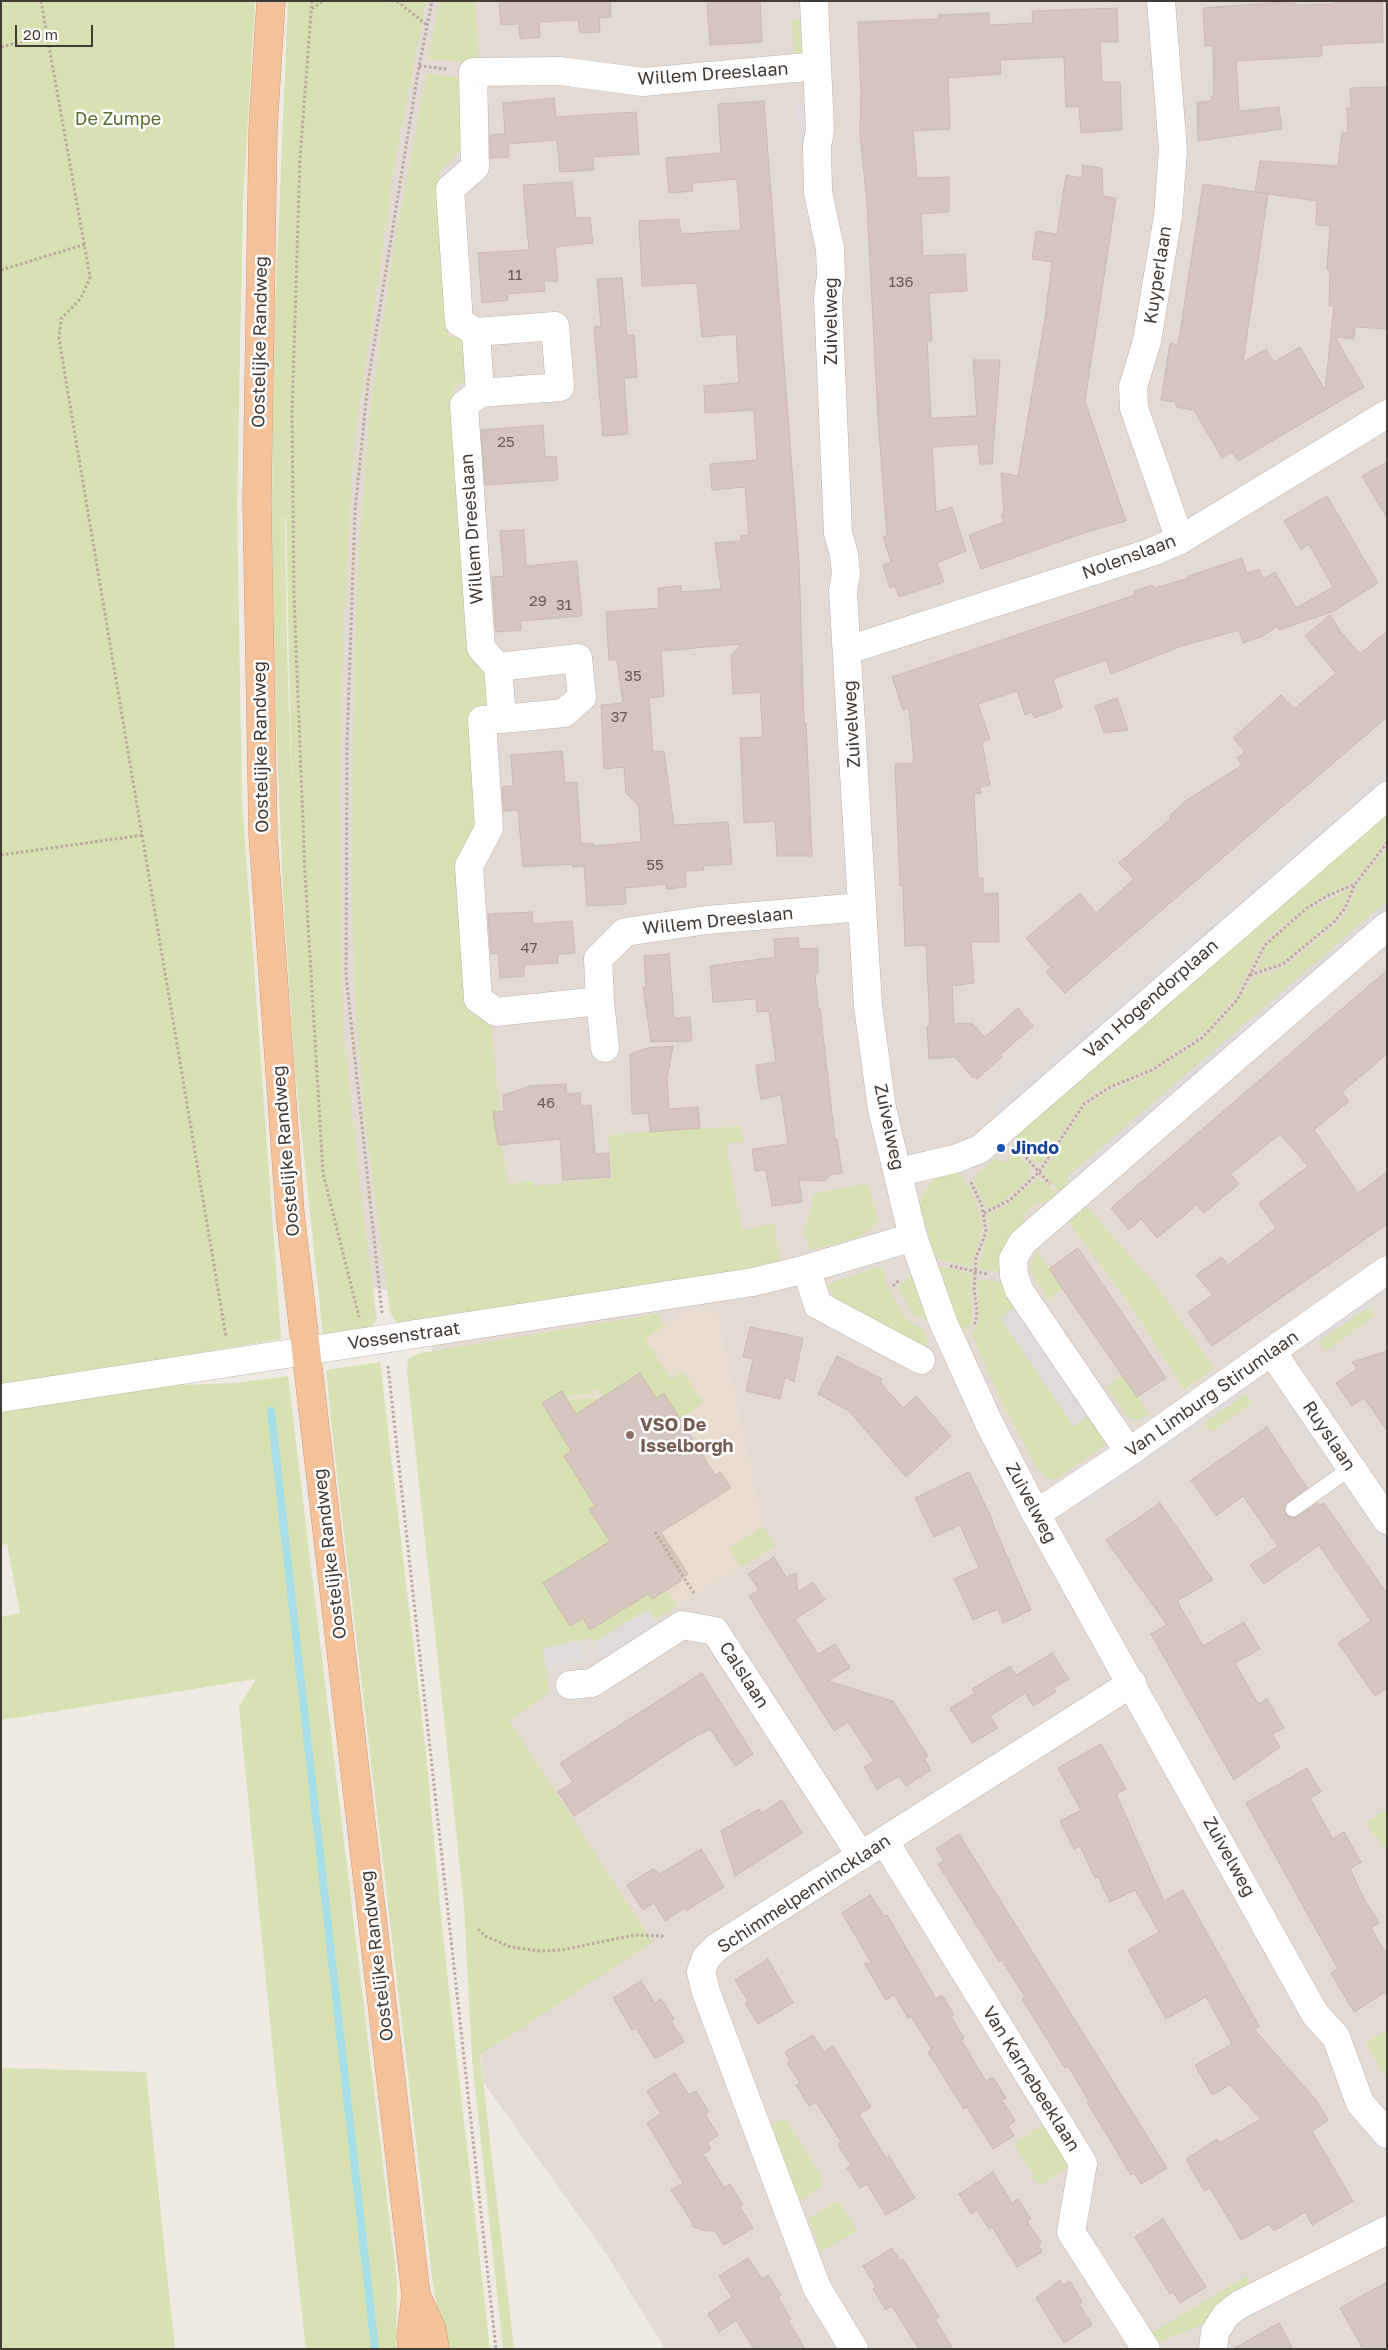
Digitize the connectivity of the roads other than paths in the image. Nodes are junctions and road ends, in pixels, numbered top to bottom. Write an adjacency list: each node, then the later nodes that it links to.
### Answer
1 (271, 1): 21 (main road, Oostelijke Randweg)
2 (814, 1): 4 (street, Zuivelweg)
3 (1161, 1): 8 (street, Kuyperlaan)
4 (817, 66): 5 (street, Willem Dreeslaan); 9 (street, Zuivelweg)
5 (476, 332): 6 (street); 6 (street)
6 (480, 393): 10 (street, Willem Dreeslaan)
7 (1387, 414): 8 (street, Nolenslaan)
8 (1180, 540): 9 (street, Nolenslaan)
9 (848, 650): 13 (street, Zuivelweg)
10 (498, 667): 11 (street); 11 (street)
11 (502, 719): 15 (street)
12 (1387, 796): 17 (street, Van Hogendorplaan)
13 (862, 907): 15 (street, Willem Dreeslaan); 17 (street, Zuivelweg)
14 (1387, 926): 25 (street)
15 (600, 1001): 16 (street, Willem Dreeslaan)
16 (605, 1048)
17 (899, 1172): 18 (street, Zuivelweg)
18 (913, 1236): 19 (street, Vossenstraat); 28 (street, Zuivelweg)
19 (806, 1269): 21 (street, Vossenstraat); 23 (street)
20 (1387, 1270): 22 (street, Van Limburg Stirumlaan)
21 (307, 1350): 24 (street, Vossenstraat); 36 (main road, Oostelijke Randweg)
22 (1272, 1352): 25 (street, Van Limburg Stirumlaan); 26 (street, Ruyslaan)
23 (921, 1360)
24 (1, 1398)
25 (1129, 1452): 28 (street, Van Limburg Stirumlaan)
26 (1351, 1468): 27 (lane); 29 (street, Ruyslaan)
27 (1293, 1509)
28 (1036, 1514): 30 (street, Zuivelweg)
29 (1387, 1520)
30 (1132, 1683): 32 (street, Schimmelpennincklaan); 34 (street, Zuivelweg)
31 (570, 1685): 33 (street, Calslaan)
32 (885, 1842): 33 (street, Schimmelpennincklaan); 41 (street, Van Karnebeeklaan)
33 (861, 1856): 40 (street, Schimmelpennincklaan)
34 (1387, 2134)
35 (1387, 2230): 37 (street)
36 (416, 2295): 38 (main road, Oostelijke Randweg); 39 (main road, Oostelijke Randweg)
37 (1211, 2348)
38 (412, 2349)
39 (435, 2349)
40 (854, 2349)
41 (1146, 2349)

